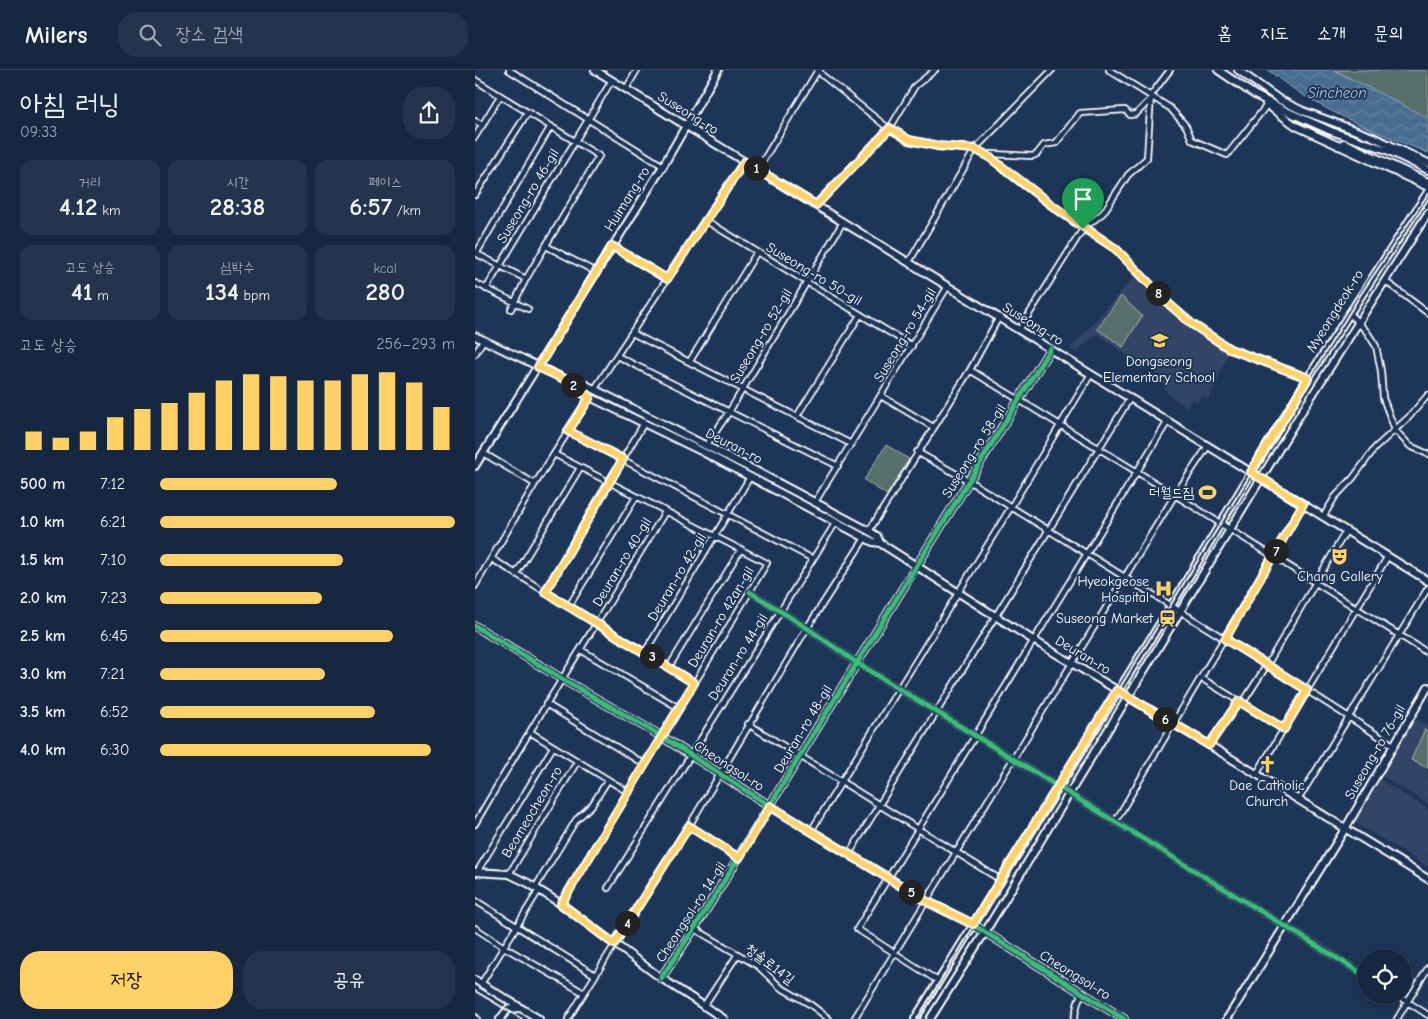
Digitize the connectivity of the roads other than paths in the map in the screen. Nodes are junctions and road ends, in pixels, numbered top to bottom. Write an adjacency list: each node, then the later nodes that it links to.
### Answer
1 (509, 70): 20 (street)
2 (595, 70): 13 (main road, Suseong-ro)
3 (637, 70): 14 (street)
4 (718, 70): 24 (main road, Huimang-ro)
5 (819, 70): 25 (street); 36 (street)
6 (935, 70): 25 (street)
7 (1052, 70): 29 (street)
8 (1109, 70): 17 (street)
9 (1170, 70): 17 (street)
10 (1219, 70): 15 (main road)
11 (1238, 70): 34 (main road)
12 (475, 80): 16 (street)
13 (612, 80): 14 (main road, Suseong-ro); 20 (street, Suseong-ro 46-gil)
14 (625, 89): 24 (main road, Suseong-ro)
15 (1255, 95): 18 (main road); 30 (main road)
16 (501, 96): 19 (street); 22 (street)
17 (1151, 97): 18 (street); 31 (street); 46 (street)
18 (1267, 105): 28 (main road)
19 (528, 112): 23 (street); 41 (street)
20 (589, 118): 27 (street, Suseong-ro 46-gil); 35 (street, Huimang-ro)
21 (475, 121): 22 (street)
22 (483, 125): 26 (street)
23 (551, 126): 27 (street); 50 (street)
24 (686, 126): 33 (main road, Suseong-ro); 35 (main road, Huimang-ro)
25 (890, 128): 29 (street); 42 (street)
26 (475, 137)
27 (575, 141): 47 (street, Suseong-ro 46-gil); 52 (street, Suseong-ro 46-gil)
28 (1338, 146): 32 (main road); 39 (main road)
29 (975, 149): 31 (street); 51 (street)
30 (1387, 150): 32 (main road); 37 (main road)
31 (988, 156): 46 (street)
32 (1377, 158): 38 (main road)
33 (744, 162): 36 (main road, Suseong-ro); 44 (street)
34 (1428, 163)
35 (663, 166): 48 (main road, Huimang-ro)
36 (758, 169): 42 (main road, Suseong-ro)
37 (1428, 170)
38 (1428, 182)
39 (1428, 187)
40 (1428, 192): 64 (main road, Myeongdeok-ro)
41 (475, 195)
42 (816, 205): 45 (main road, Suseong-ro)
43 (1428, 213): 56 (main road, Myeongdeok-ro)
44 (705, 220): 49 (street, Suseong-ro 50-gil); 55 (street)
45 (843, 222): 51 (main road, Suseong-ro); 57 (street, Suseong-ro 52-gil)
46 (1083, 229): 69 (street); 81 (street)
47 (546, 246): 53 (street); 54 (street)
48 (612, 246): 53 (main road, Huimang-ro); 55 (street, Huimang-ro)
49 (757, 252): 57 (street, Suseong-ro 50-gil); 77 (street)
50 (475, 253): 52 (street)
51 (909, 262): 59 (main road, Suseong-ro)
52 (500, 266): 54 (street); 60 (street, Suseong-ro 46-gil)
53 (596, 272): 78 (main road, Huimang-ro)
54 (526, 279): 61 (street)
55 (667, 279): 70 (street)
56 (1385, 281): 65 (street); 68 (main road, Myeongdeok-ro)
57 (807, 282): 66 (street, Suseong-ro 50-gil); 83 (street, Suseong-ro 52-gil)
58 (475, 283): 60 (street)
59 (948, 286): 67 (main road, Suseong-ro); 73 (street, Suseong-ro 54-gil)
60 (486, 289): 61 (street)
61 (514, 302): 62 (street); 63 (street)
62 (511, 309)
63 (528, 309)
64 (1349, 313): 68 (street); 81 (main road, Myeongdeok-ro)
65 (1428, 313)
66 (860, 315): 73 (street, Suseong-ro 50-gil); 91 (street)
67 (999, 317): 69 (main road, Suseong-ro); 79 (street)
68 (1357, 322): 96 (street); 113 (main road, Myeongdeok-ro)
69 (1019, 330): 74 (main road, Suseong-ro)
70 (632, 332): 76 (street); 77 (street)
71 (475, 336): 72 (main road, Deuran-ro)
72 (483, 340): 75 (street); 78 (main road, Deuran-ro)
73 (912, 346): 86 (street, Suseong-ro 54-gil)
74 (1050, 349): 80 (main road, Suseong-ro); 89 (main road, Suseong-ro 58-gil)
75 (475, 354)
76 (617, 356): 84 (street); 90 (street)
77 (690, 361): 83 (street)
78 (538, 367): 82 (main road, Deuran-ro); 103 (main road, Huimang-ro)
79 (970, 370): 89 (street); 95 (street)
80 (1091, 374): 88 (main road, Suseong-ro); 94 (street)
81 (1308, 378): 111 (main road, Myeongdeok-ro)
82 (571, 382): 84 (main road, Deuran-ro); 87 (main road, Deuran-ro)
83 (742, 389): 90 (street, Suseong-ro 52-gil); 91 (street)
84 (594, 390): 99 (main road, Deuran-ro)
85 (1428, 394): 96 (street)
86 (881, 396): 95 (street, Suseong-ro 54-gil); 98 (street, Suseong-ro 54-gil)
87 (590, 397): 93 (main road, Deuran-ro); 97 (street)
88 (1130, 398): 92 (main road, Suseong-ro); 101 (street)
89 (1019, 400): 94 (street, Suseong-ro 58-gil); 114 (main road, Suseong-ro 58-gil)
90 (729, 412): 99 (street, Suseong-ro 52-gil); 108 (street)
91 (797, 416): 98 (street)
92 (1168, 421): 100 (main road, Suseong-ro); 110 (street)
93 (644, 423): 106 (street); 112 (main road, Deuran-ro)
94 (1061, 424): 101 (street, Suseong-ro 58-gil); 121 (street)
95 (933, 427): 102 (street)
96 (1395, 430): 105 (street); 124 (street)
97 (568, 431): 104 (street); 106 (street)
98 (851, 444): 108 (street, Suseong-ro 54-gil)
99 (706, 446): 119 (main road, Deuran-ro)
100 (1208, 446): 111 (main road, Suseong-ro); 117 (street)
101 (1099, 448): 110 (street, Suseong-ro 58-gil); 128 (street)
102 (917, 452): 114 (street); 129 (street)
103 (483, 453): 107 (main road, Huimang-ro); 116 (street)
104 (553, 454): 109 (street, Deuran-ro 40-gil); 116 (street)
105 (1428, 454)
106 (623, 459): 115 (street); 123 (street)
107 (475, 466)
108 (838, 466): 119 (street, Suseong-ro 54-gil)
109 (580, 468): 115 (street, Deuran-ro 40-gil); 141 (street)
110 (1137, 472): 117 (street, Suseong-ro 58-gil); 135 (street)
111 (1251, 472): 113 (main road, Suseong-ro); 126 (main road, Myeongdeok-ro)
112 (750, 477): 123 (street, Deuran-ro 42-gil); 125 (main road, Deuran-ro)
113 (1261, 478): 120 (main road, Suseong-ro); 127 (main road, Myeongdeok-ro)
114 (969, 481): 121 (street, Suseong-ro 58-gil); 140 (main road, Suseong-ro 58-gil)
115 (609, 482): 118 (street, Deuran-ro 40-gil); 147 (street)
116 (535, 484): 138 (street)
117 (1175, 495): 126 (street, Suseong-ro 58-gil); 142 (street)
118 (636, 497): 122 (street, Deuran-ro 40-gil); 150 (street, Deuran-ro 40-gil)
119 (815, 502): 129 (main road, Deuran-ro)
120 (1303, 504): 124 (main road, Suseong-ro); 136 (street)
121 (1011, 507): 128 (street, Suseong-ro 58-gil); 149 (street)
122 (665, 512): 131 (street, Deuran-ro 40-gil); 156 (street, Deuran-ro 40-gil)
123 (728, 513): 131 (street, Deuran-ro 42-gil); 139 (street)
124 (1323, 516): 130 (main road, Suseong-ro)
125 (836, 522): 132 (main road, Deuran-ro); 139 (street, Deuran-ro 44-gil)
126 (1220, 523): 127 (street); 151 (main road, Myeongdeok-ro)
127 (1230, 529): 136 (street); 154 (main road, Myeongdeok-ro)
128 (1048, 530): 135 (street, Suseong-ro 58-gil); 155 (street)
129 (869, 531): 133 (main road, Deuran-ro)
130 (1346, 531): 137 (main road, Suseong-ro); 144 (street)
131 (715, 536): 134 (street, Deuran-ro 42an-gil); 163 (street, Deuran-ro 42-gil)
132 (865, 538): 133 (main road, Deuran-ro); 158 (street)
133 (880, 543): 140 (main road, Deuran-ro)
134 (741, 549): 148 (street, Deuran-ro 42an-gil); 168 (street, Deuran-ro 42an-gil)
135 (1087, 554): 142 (street, Suseong-ro 58-gil); 161 (street)
136 (1273, 556): 144 (street); 160 (street)
137 (1388, 556): 143 (main road, Suseong-ro); 152 (street)
138 (492, 559): 141 (street, Deuran-ro 40-gil); 145 (street)
139 (813, 559): 153 (street, Deuran-ro 44-gil)
140 (916, 565): 149 (main road, Deuran-ro); 165 (main road, Deuran-ro 48-gil)
141 (516, 574): 147 (street, Deuran-ro 40-gil)
142 (1125, 577): 151 (street, Suseong-ro 58-gil); 166 (street)
143 (1428, 581)
144 (1316, 582): 152 (street); 167 (street)
145 (475, 586)
146 (1428, 588): 159 (street)
147 (545, 592): 150 (street, Deuran-ro 40-gil)
148 (750, 592): 153 (street); 171 (street, Deuran-ro 42an-gil)
149 (958, 593): 155 (main road, Deuran-ro); 173 (street)
150 (569, 606): 156 (street, Deuran-ro 40-gil)
151 (1171, 606): 154 (street); 174 (main road, Myeongdeok-ro)
152 (1357, 609): 159 (street); 175 (street)
153 (780, 611): 158 (street); 191 (street, Deuran-ro 44-gil)
154 (1179, 611): 160 (street); 176 (main road, Myeongdeok-ro)
155 (995, 616): 161 (main road, Deuran-ro); 180 (street)
156 (598, 623): 162 (street); 163 (street, Deuran-ro 40-gil)
157 (475, 626): 170 (main road, Cheongsol-ro)
158 (807, 628): 165 (street); 182 (street)
159 (1399, 634): 164 (street); 181 (street)
160 (1225, 639): 167 (street); 169 (street)
161 (1033, 640): 166 (main road, Deuran-ro); 187 (street)
162 (581, 650): 170 (street); 179 (street)
163 (645, 652): 168 (street, Deuran-ro 40-gil)
164 (1428, 653)
165 (857, 663): 173 (street); 192 (main road, Deuran-ro 48-gil)
166 (1071, 663): 174 (main road, Deuran-ro); 193 (street)
167 (1267, 665): 175 (street); 177 (street)
168 (669, 667): 171 (street, Deuran-ro 40-gil)
169 (1201, 678): 177 (street); 183 (street)
170 (562, 679): 178 (street); 186 (main road, Cheongsol-ro)
171 (694, 683): 179 (street, Deuran-ro 42an-gil)
172 (1428, 687): 189 (main road, Suseong-ro 76-gil)
173 (899, 689): 180 (street); 199 (street)
174 (1117, 690): 176 (main road, Deuran-ro); 200 (main road, Myeongdeok-ro)
175 (1307, 690): 181 (street); 184 (street)
176 (1128, 697): 183 (main road, Deuran-ro); 202 (main road, Myeongdeok-ro)
177 (1239, 701): 184 (street); 188 (street)
178 (547, 704): 185 (street); 195 (street)
179 (679, 708): 186 (street, Deuran-ro 42an-gil)
180 (936, 712): 187 (street); 204 (street)
181 (1348, 716): 189 (street); 203 (street)
182 (748, 724): 192 (street); 196 (street)
183 (1173, 724): 188 (main road, Deuran-ro); 206 (street)
184 (1284, 729): 197 (street)
185 (530, 732): 190 (street); 207 (street)
186 (661, 736): 191 (main road, Cheongsol-ro); 195 (street, Deuran-ro 42an-gil)
187 (975, 736): 193 (street); 209 (street)
188 (1209, 745): 197 (main road, Deuran-ro)
189 (1393, 745): 210 (main road, Suseong-ro 76-gil)
190 (553, 747): 194 (street); 215 (street, Beomeocheon-ro)
191 (690, 754): 196 (main road, Cheongsol-ro); 220 (street, Cheongsol-ro)
192 (799, 756): 199 (street, Deuran-ro 48-gil); 205 (main road, Deuran-ro 48-gil)
193 (1013, 759): 200 (street); 212 (street)
194 (577, 762): 198 (street); 216 (street, Beomeocheon-ro)
195 (644, 764): 201 (street, Deuran-ro 42an-gil)
196 (719, 772): 205 (main road, Cheongsol-ro); 208 (street)
197 (1256, 775): 203 (main road, Deuran-ro)
198 (608, 780): 201 (street); 221 (street)
199 (841, 782): 204 (street, Deuran-ro 48-gil); 211 (street)
200 (1058, 787): 202 (street); 219 (main road, Myeongdeok-ro)
201 (628, 792): 224 (street, Deuran-ro 42an-gil)
202 (1069, 794): 206 (street); 230 (main road, Myeongdeok-ro)
203 (1298, 800): 210 (main road, Deuran-ro)
204 (879, 805): 209 (street, Deuran-ro 48-gil); 213 (street)
205 (770, 806): 211 (main road, Cheongsol-ro); 214 (main road, Cheongsol-ro 14-gil)
206 (1115, 822): 227 (street)
207 (475, 824)
208 (689, 826): 214 (street); 231 (street)
209 (918, 829): 212 (street, Deuran-ro 48-gil); 217 (street)
210 (1345, 829): 218 (main road, Deuran-ro); 227 (main road, Suseong-ro 76-gil)
211 (811, 831): 213 (main road, Cheongsol-ro)
212 (956, 852): 219 (street, Deuran-ro 48-gil); 223 (street)
213 (849, 854): 217 (main road, Cheongsol-ro)
214 (739, 858): 229 (main road, Cheongsol-ro 14-gil)
215 (476, 872): 216 (main road, Beomeocheon-ro)
216 (509, 874): 221 (main road, Beomeocheon-ro)
217 (888, 878): 223 (main road, Cheongsol-ro); 234 (street)
218 (1428, 879)
219 (1001, 880): 225 (main road, Myeongdeok-ro)
220 (608, 888)
221 (537, 889): 224 (main road, Beomeocheon-ro); 226 (street)
222 (476, 901): 226 (street)
223 (926, 901): 225 (main road, Cheongsol-ro); 234 (street)
224 (561, 904): 231 (main road, Beomeocheon-ro)
225 (973, 924): 230 (main road, Cheongsol-ro); 239 (main road, Myeongdeok-ro)
226 (516, 927): 232 (street); 237 (street)
227 (1284, 927): 236 (street); 259 (main road, Suseong-ro 76-gil)
228 (475, 928): 232 (street)
229 (695, 929): 233 (street, 청솔로14길); 238 (main road, Cheongsol-ro 14-gil)
230 (985, 932): 241 (main road, Cheongsol-ro); 256 (main road, Myeongdeok-ro)
231 (614, 944): 237 (street); 238 (main road, Beomeocheon-ro)
232 (504, 947): 240 (street); 242 (street)
233 (738, 954): 246 (street); 253 (street, 청솔로14길)
234 (894, 954): 239 (street); 254 (street)
235 (1428, 968): 243 (street)
236 (1357, 971)
237 (595, 975): 242 (street)
238 (661, 978): 246 (main road, Beomeocheon-ro)
239 (938, 981): 255 (main road, Myeongdeok-ro)
240 (478, 982): 247 (main road)
241 (1082, 992): 257 (street); 258 (main road, Cheongsol-ro)
242 (584, 993): 251 (street)
243 (1412, 995)
244 (1407, 1004): 260 (street)
245 (1411, 1004): 248 (street)
246 (703, 1007): 252 (main road, Beomeocheon-ro)
247 (523, 1010): 249 (main road); 250 (main road)
248 (1428, 1015)
249 (500, 1019)
250 (539, 1019)
251 (568, 1019)
252 (724, 1019)
253 (829, 1019)
254 (854, 1019)
255 (915, 1019)
256 (930, 1019)
257 (1074, 1019)
258 (1124, 1019)
259 (1227, 1019)
260 (1397, 1019)

